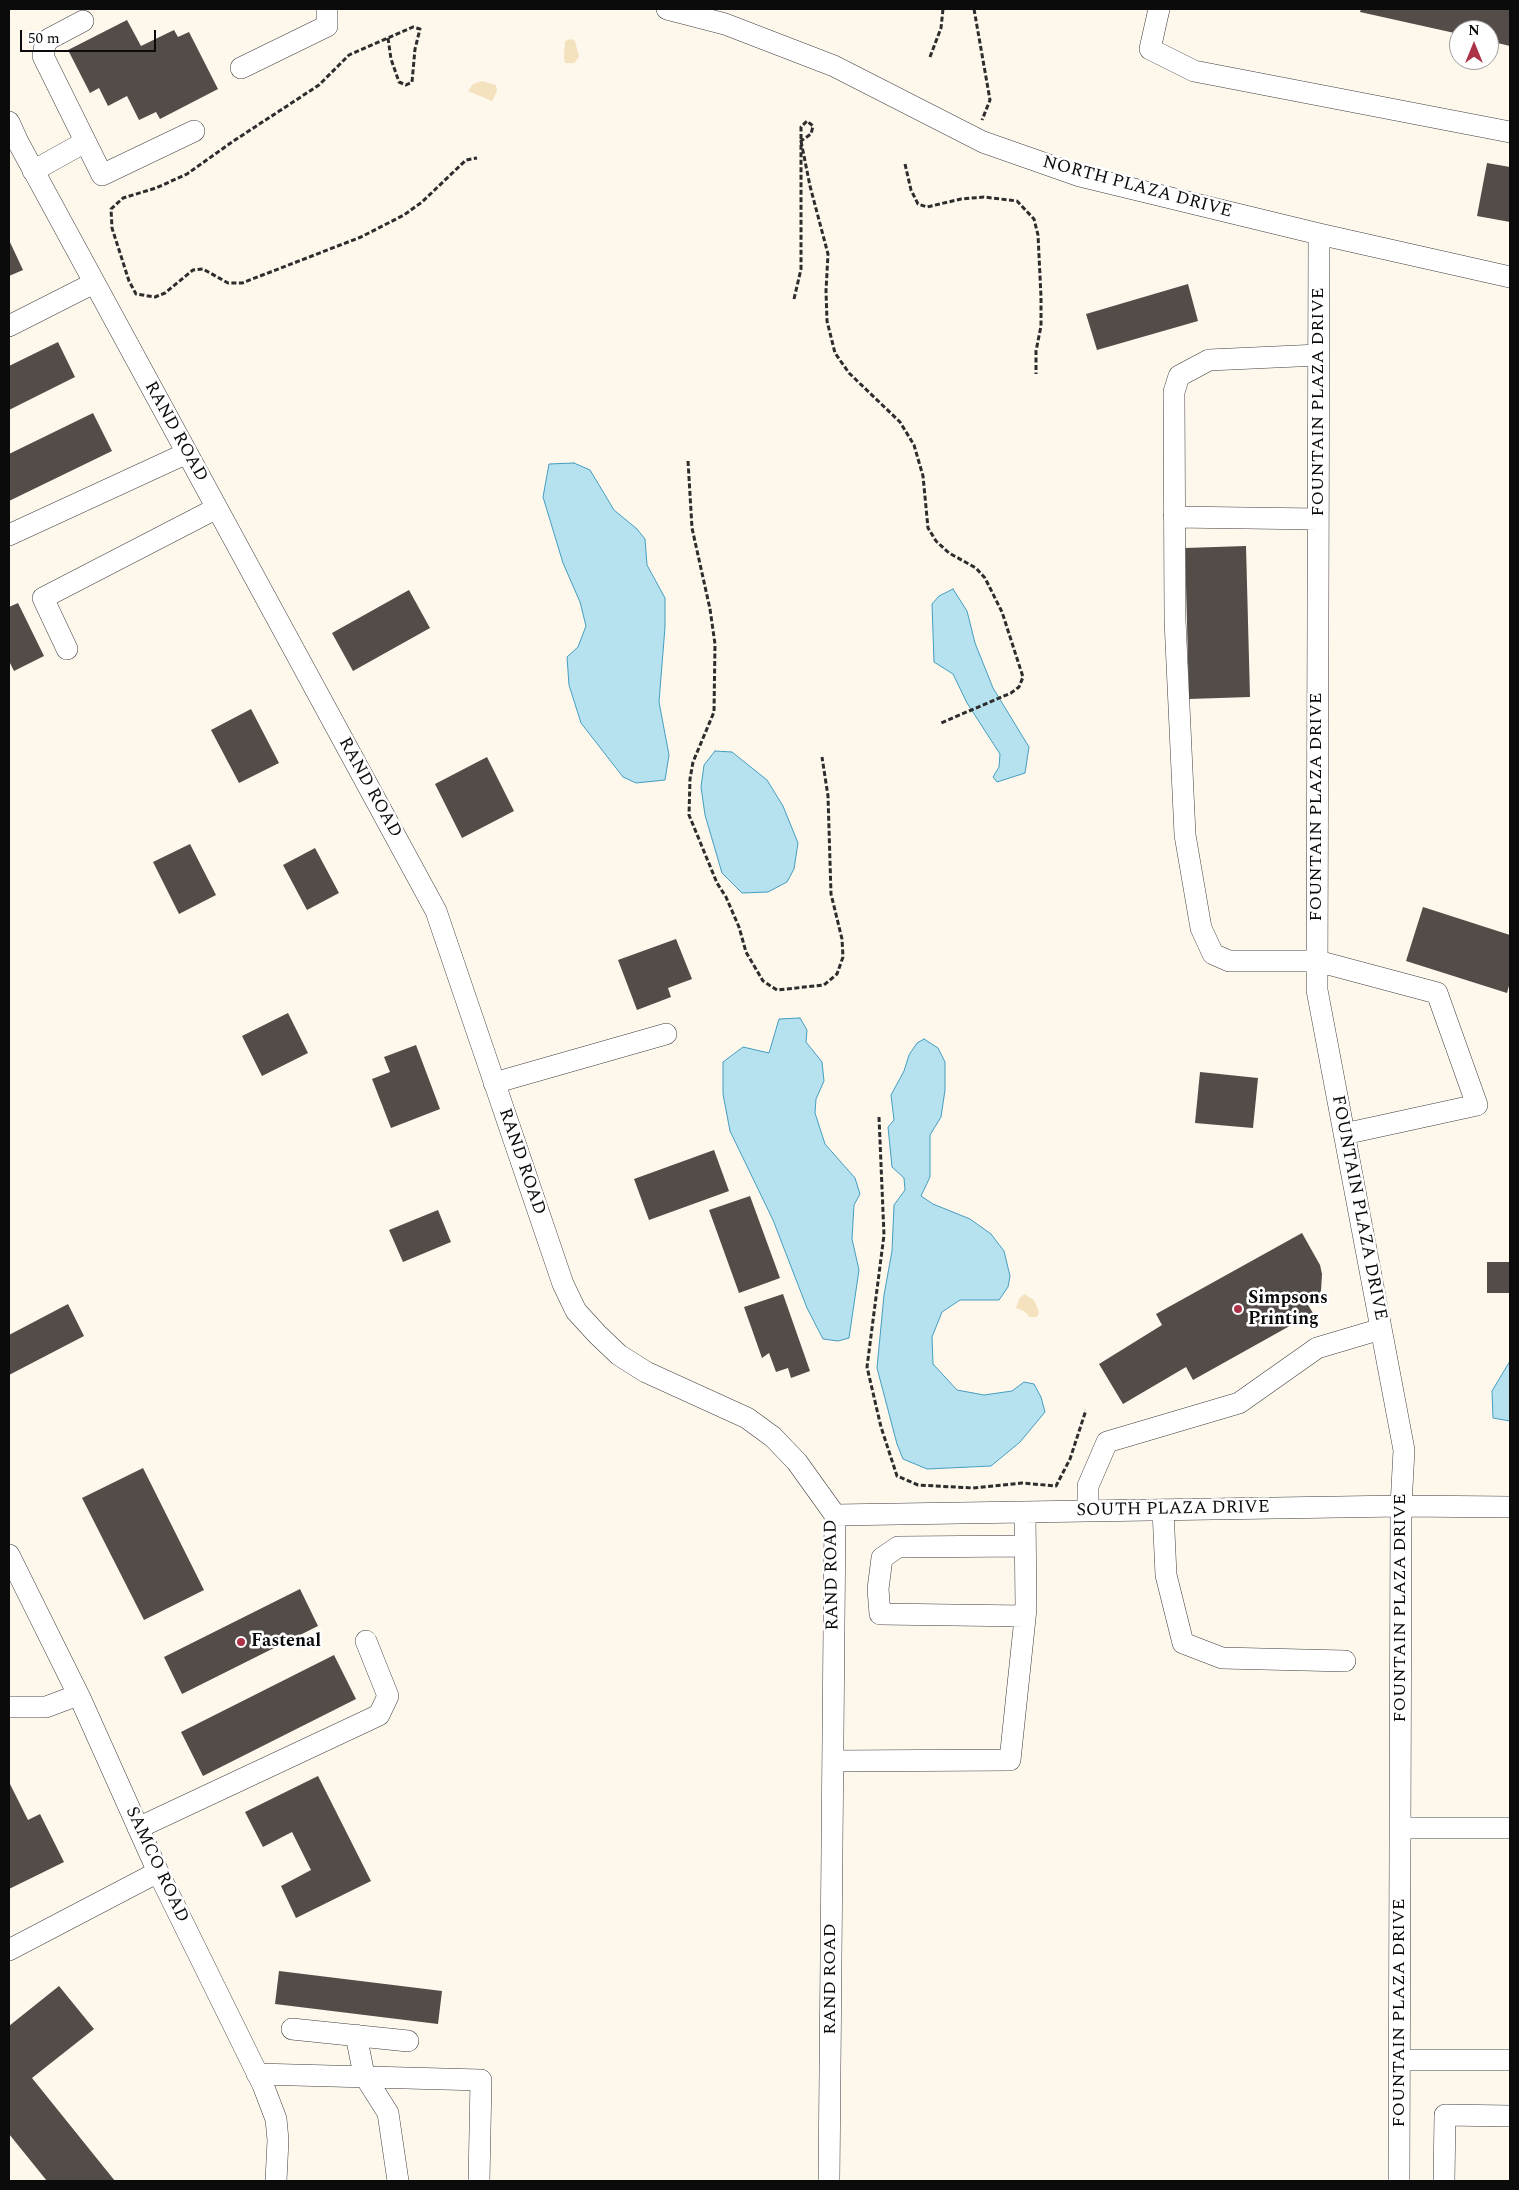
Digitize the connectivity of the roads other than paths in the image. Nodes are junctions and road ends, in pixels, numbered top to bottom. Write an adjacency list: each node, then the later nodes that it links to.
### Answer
1 (327, 9): 5 (street)
2 (667, 9): 11 (street, NORTH PLAZA DRIVE)
3 (1160, 9): 8 (street)
4 (83, 21): 9 (street)
5 (241, 68)
6 (9, 125): 10 (street, RAND ROAD)
7 (194, 131): 9 (street)
8 (1510, 132)
9 (85, 142): 10 (street)
10 (33, 171): 13 (street, RAND ROAD)
11 (1319, 234): 12 (street, NORTH PLAZA DRIVE); 15 (street, FOUNTAIN PLAZA DRIVE)
12 (1510, 276)
13 (94, 283): 14 (street); 16 (street, RAND ROAD)
14 (9, 326)
15 (1319, 355): 18 (street); 19 (street, FOUNTAIN PLAZA DRIVE)
16 (187, 454): 17 (street, RAND ROAD); 20 (street)
17 (216, 508): 21 (street); 24 (street, RAND ROAD)
18 (1174, 517): 19 (street); 22 (street)
19 (1318, 519): 22 (street, FOUNTAIN PLAZA DRIVE)
20 (9, 535)
21 (67, 649)
22 (1317, 961): 25 (street, FOUNTAIN PLAZA DRIVE); 25 (street)
23 (666, 1034): 24 (street)
24 (494, 1083): 32 (street, RAND ROAD)
25 (1344, 1134): 26 (street, FOUNTAIN PLAZA DRIVE)
26 (1381, 1329): 27 (street, FOUNTAIN PLAZA DRIVE); 31 (street)
27 (1401, 1506): 28 (street, SOUTH PLAZA DRIVE); 29 (street, SOUTH PLAZA DRIVE); 42 (street, FOUNTAIN PLAZA DRIVE)
28 (1510, 1507)
29 (1163, 1510): 31 (street, SOUTH PLAZA DRIVE); 37 (street)
30 (1025, 1512): 31 (street, SOUTH PLAZA DRIVE); 32 (street, SOUTH PLAZA DRIVE); 33 (street)
31 (1088, 1512)
32 (835, 1515): 40 (street, RAND ROAD)
33 (1025, 1546): 35 (street); 35 (street)
34 (9, 1555): 38 (street, SAMCO ROAD)
35 (1025, 1616): 40 (street)
36 (366, 1641): 41 (street)
37 (1345, 1661)
38 (78, 1695): 39 (street); 41 (street, SAMCO ROAD)
39 (9, 1707)
40 (833, 1761): 57 (street, RAND ROAD)
41 (138, 1828): 44 (street, SAMCO ROAD)
42 (1400, 1828): 43 (street); 49 (street, FOUNTAIN PLAZA DRIVE)
43 (1510, 1828)
44 (158, 1872): 45 (street); 51 (street, SAMCO ROAD)
45 (9, 1950)
46 (292, 2029): 47 (street)
47 (356, 2035): 48 (street); 52 (street)
48 (408, 2041)
49 (1400, 2060): 50 (street); 58 (street, FOUNTAIN PLAZA DRIVE)
50 (1510, 2060)
51 (257, 2074): 52 (street); 54 (street, SAMCO ROAD)
52 (364, 2075): 55 (street); 56 (street)
53 (1510, 2116): 59 (street)
54 (276, 2181)
55 (398, 2181)
56 (479, 2181)
57 (829, 2181)
58 (1398, 2181)
59 (1444, 2181)

